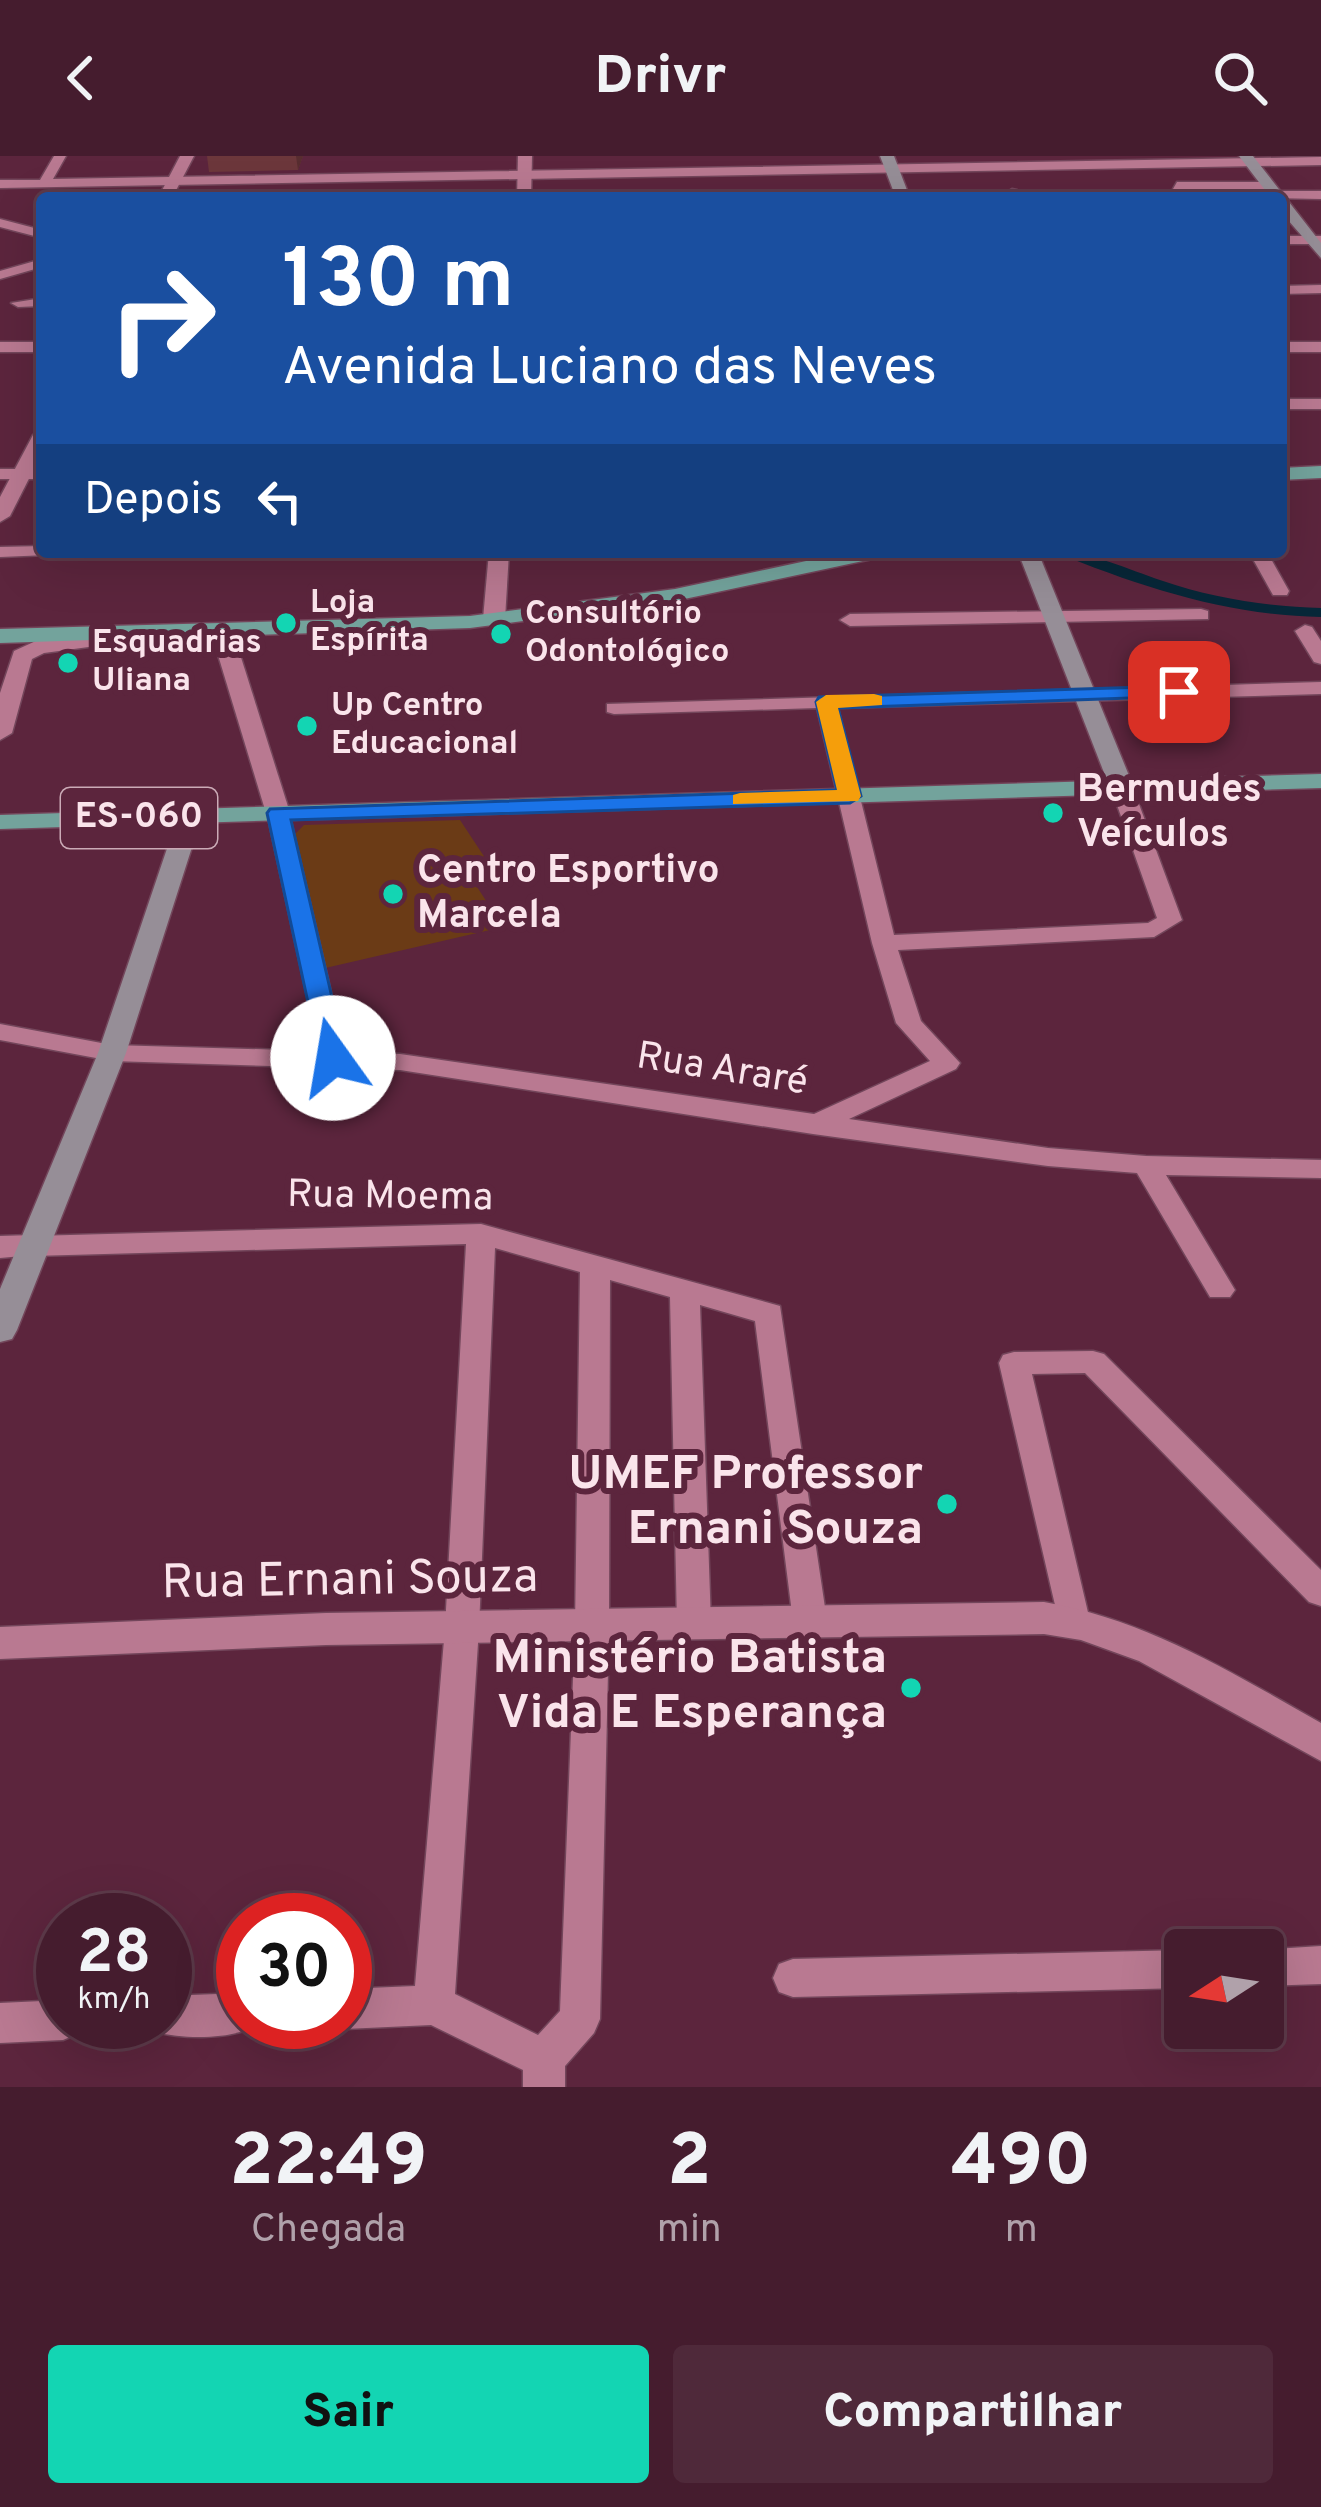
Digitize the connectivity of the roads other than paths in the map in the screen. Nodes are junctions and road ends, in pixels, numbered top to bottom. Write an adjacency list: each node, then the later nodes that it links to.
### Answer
1 (60, 156): 11 (street)
2 (187, 156): 10 (street)
3 (525, 156): 8 (street)
4 (1249, 159): 6 (street); 7 (street); 18 (main road)
5 (312, 160): 9 (street)
6 (1321, 161)
7 (890, 162): 8 (street); 16 (main road)
8 (524, 174): 9 (street); 15 (street)
9 (307, 178): 10 (street)
10 (174, 181): 11 (street); 14 (street)
11 (44, 183): 12 (street)
12 (0, 184)
13 (1177, 186): 17 (street)
14 (168, 192)
15 (524, 192)
16 (901, 192)
17 (1243, 192)
18 (1274, 192)
19 (1287, 195): 20 (street)
20 (1321, 195)
21 (1287, 208): 25 (main road)
22 (0, 223): 23 (street)
23 (36, 232)
24 (1287, 241): 25 (street)
25 (1318, 244)
26 (36, 265): 27 (street)
27 (0, 275)
28 (1321, 289): 29 (street)
29 (1287, 290)
30 (36, 302): 31 (street)
31 (18, 303)
32 (1321, 346): 35 (street)
33 (0, 347): 34 (street)
34 (36, 347)
35 (1287, 347)
36 (1287, 404): 37 (street)
37 (1321, 404)
38 (36, 446): 40 (street)
39 (1321, 472): 41 (main road)
40 (21, 474): 42 (street)
41 (1287, 474)
42 (0, 516)
43 (36, 551): 44 (street)
44 (0, 552)
45 (499, 558): 52 (street)
46 (849, 558): 52 (main road)
47 (1030, 558): 50 (main road)
48 (1261, 558): 49 (street)
49 (1280, 591)
50 (1053, 615): 51 (street); 53 (street); 61 (main road)
51 (1201, 615)
52 (494, 619): 55 (main road)
53 (850, 620)
54 (1305, 631): 59 (street)
55 (222, 632): 56 (main road); 68 (street)
56 (140, 634): 57 (main road); 58 (street)
57 (0, 636)
58 (11, 652): 64 (street)
59 (1321, 658)
60 (1321, 688): 61 (street)
61 (1085, 694): 62 (street); 66 (main road)
62 (826, 702): 63 (street); 67 (street)
63 (614, 708)
64 (0, 733)
65 (1321, 781): 66 (main road, ES-060)
66 (1122, 788): 67 (main road, ES-060); 71 (street)
67 (850, 796): 68 (main road, ES-060); 71 (street)
68 (278, 813): 69 (main road, ES-060); 74 (street)
69 (190, 816): 70 (main road, ES-060); 73 (main road)
70 (0, 822)
71 (884, 943): 75 (street)
72 (0, 1032): 73 (street, Rua Araré)
73 (112, 1053): 74 (street, Rua Araré); 79 (main road)
74 (333, 1058): 75 (street, Rua Araré)
75 (813, 1125): 76 (street, Rua Araré)
76 (1146, 1165): 77 (street, Rua Araré); 82 (street)
77 (1321, 1169)
78 (481, 1234): 79 (street, Rua Moema); 80 (street, Rua Moema); 88 (street)
79 (16, 1247): 83 (main road)
80 (595, 1263): 81 (street, Rua Moema); 89 (street)
81 (685, 1290): 86 (street, Rua Moema); 87 (street)
82 (1220, 1290)
83 (0, 1330)
84 (1321, 1592): 85 (street)
85 (1073, 1621): 86 (street, Rua Ernani Souza); 91 (street, Rua Ernani Souza)
86 (810, 1622): 87 (street, Rua Ernani Souza)
87 (694, 1624): 89 (street, Rua Ernani Souza)
88 (462, 1628): 89 (street, Rua Ernani Souza); 90 (street, Rua Ernani Souza); 96 (street)
89 (592, 1628): 100 (street)
90 (0, 1643)
91 (1321, 1743)
92 (1321, 1965): 93 (street)
93 (1284, 1966)
94 (1164, 1969): 95 (street)
95 (794, 1978)
96 (434, 2005): 97 (street); 100 (street)
97 (372, 2008)
98 (36, 2021): 99 (street)
99 (0, 2023)
100 (544, 2073)

